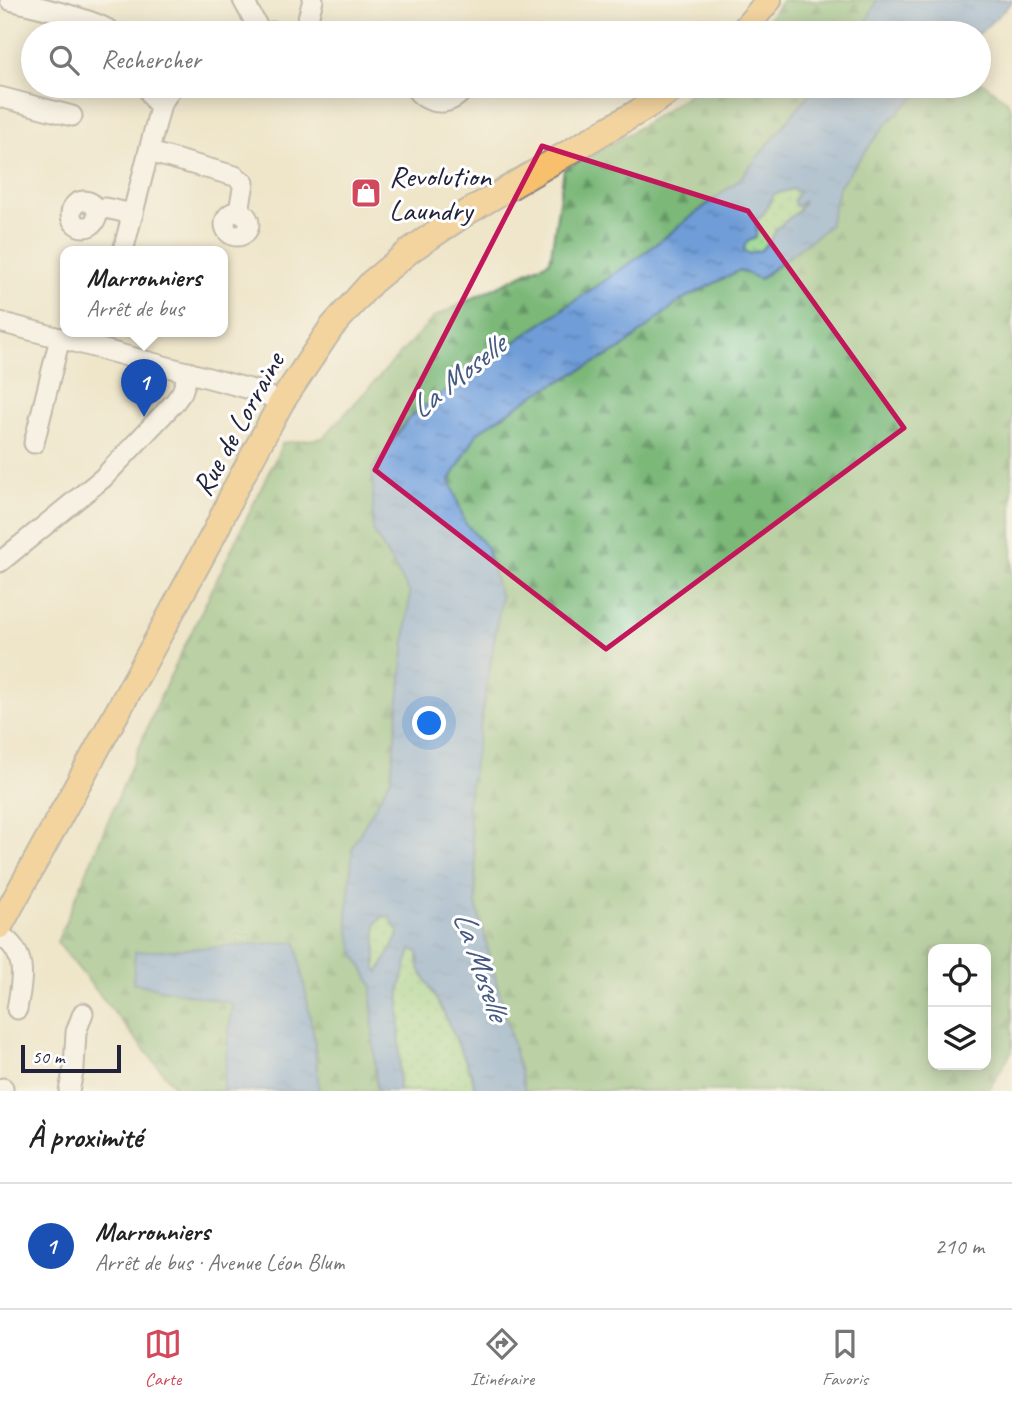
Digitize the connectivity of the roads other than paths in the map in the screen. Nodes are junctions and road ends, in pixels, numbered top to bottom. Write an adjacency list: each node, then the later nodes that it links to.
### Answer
1 (10, 0): 5 (street)
2 (243, 0): 6 (street)
3 (313, 0): 7 (street)
4 (769, 0): 8 (main road)
5 (87, 21)
6 (256, 21)
7 (307, 21)
8 (751, 21)
9 (0, 97): 16 (street)
10 (153, 98): 15 (street)
11 (165, 98): 15 (street)
12 (425, 98): 13 (street)
13 (454, 98)
14 (660, 98): 26 (main road, Rue de Lorraine)
15 (162, 104): 17 (street)
16 (72, 116)
17 (149, 152): 19 (street); 20 (street)
18 (96, 209): 20 (street)
19 (239, 211)
20 (133, 214): 21 (street)
21 (124, 246)
22 (0, 322): 23 (street)
23 (60, 338): 24 (street); 27 (street)
24 (99, 340): 25 (street)
25 (189, 372): 26 (street); 28 (street)
26 (281, 403): 29 (main road, Rue de Lorraine)
27 (34, 443)
28 (0, 562)
29 (0, 926)
30 (0, 935): 31 (street)
31 (17, 1009)
32 (83, 1013): 33 (street)
33 (69, 1091)

